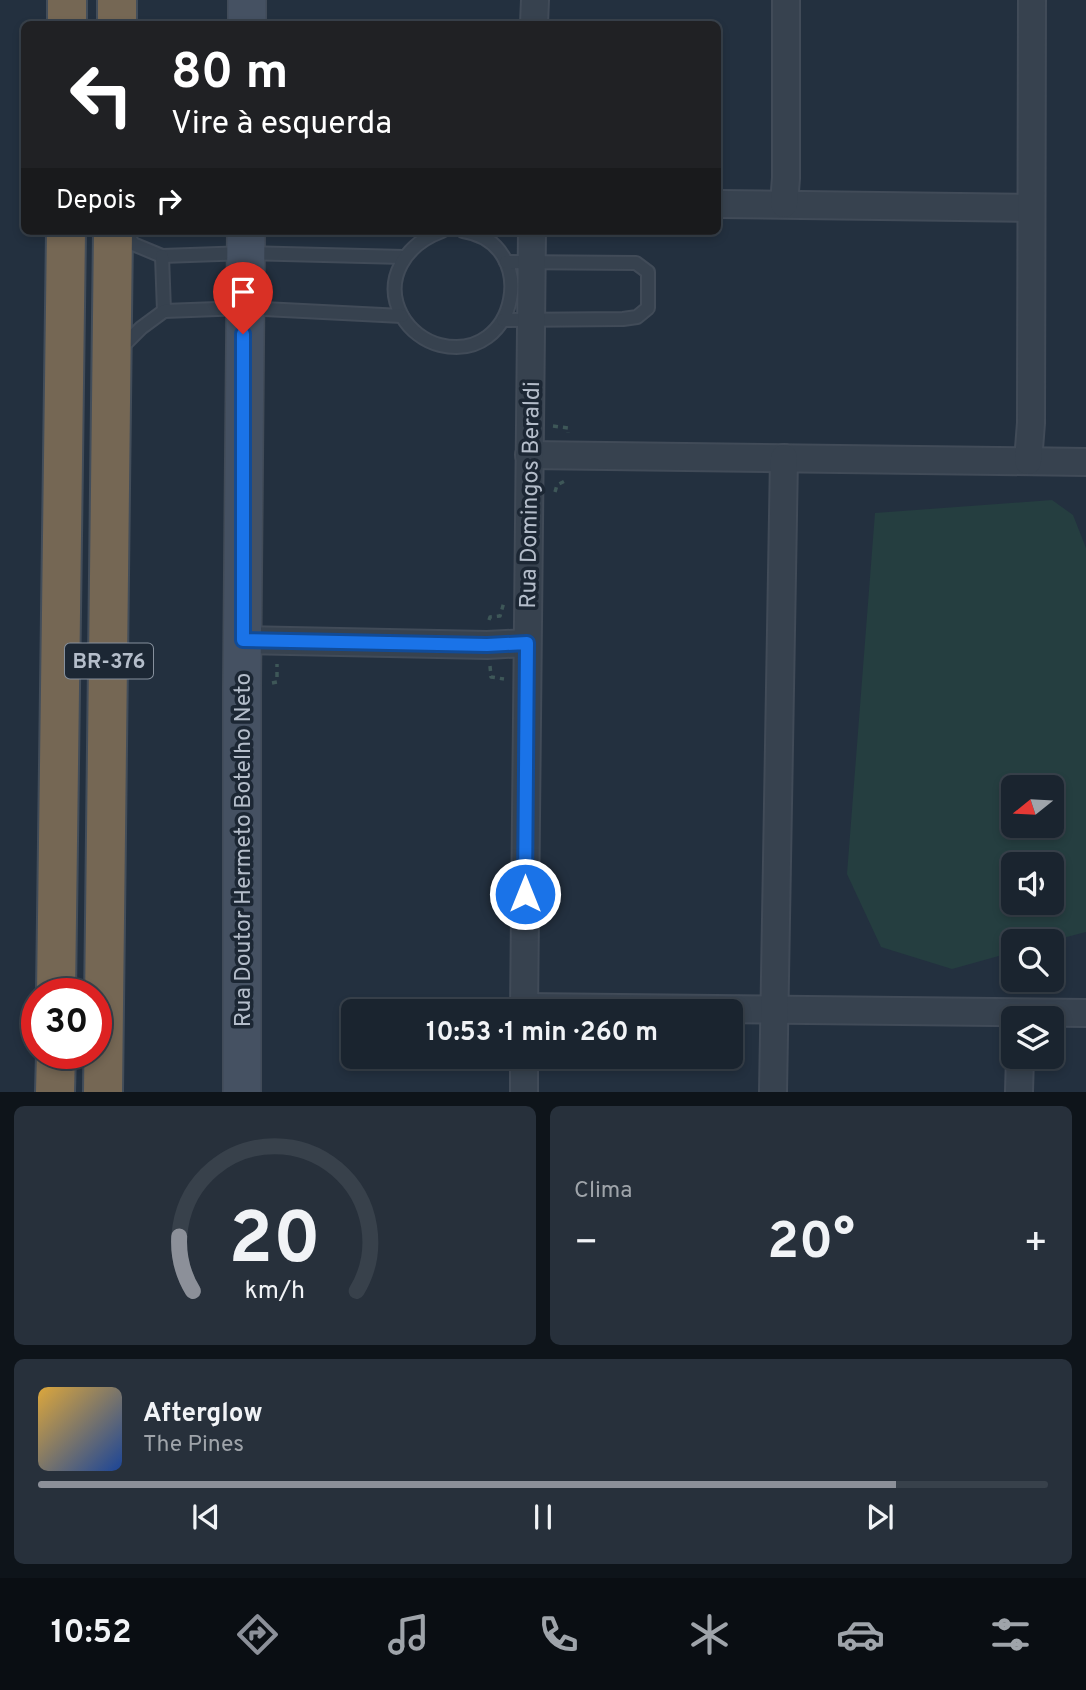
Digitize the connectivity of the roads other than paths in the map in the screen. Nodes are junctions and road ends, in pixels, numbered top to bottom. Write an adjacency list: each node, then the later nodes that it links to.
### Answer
1 (66, 0): 7 (highway)
2 (117, 0): 8 (highway)
3 (247, 0): 9 (street)
4 (535, 0): 10 (street)
5 (786, 0): 12 (street)
6 (1032, 0): 13 (street)
7 (67, 21)
8 (117, 21)
9 (247, 21)
10 (534, 21)
11 (721, 204): 12 (street)
12 (784, 204): 13 (street)
13 (1031, 208): 32 (street)
14 (66, 235): 36 (highway, BR-376)
15 (113, 235): 29 (highway, BR-376)
16 (127, 235): 21 (lane)
17 (434, 235): 22 (lane)
18 (474, 235): 23 (lane)
19 (530, 235): 23 (street, Rua Domingos Beraldi)
20 (246, 242): 21 (lane); 22 (lane); 24 (street, Rua Doutor Hermeto Botelho Neto)
21 (162, 256): 25 (lane)
22 (404, 257): 26 (lane)
23 (519, 262): 27 (lane); 28 (street, Rua Domingos Beraldi); 28 (lane)
24 (244, 308): 25 (lane); 26 (lane); 34 (street, Rua Doutor Hermeto Botelho Neto)
25 (163, 312): 29 (lane)
26 (402, 316): 27 (lane)
27 (503, 320): 28 (lane)
28 (531, 320): 30 (street, Rua Domingos Beraldi)
29 (113, 357): 47 (highway, BR-376)
30 (529, 455): 31 (street); 35 (street, Rua Domingos Beraldi)
31 (784, 458): 32 (street); 39 (street)
32 (1028, 461): 33 (street)
33 (1086, 462)
34 (243, 640): 35 (street); 48 (street, Rua Doutor Hermeto Botelho Neto)
35 (527, 643): 37 (street, Rua Domingos Beraldi)
36 (57, 978)
37 (524, 999)
38 (743, 1010): 39 (street)
39 (773, 1010): 42 (street); 50 (street)
40 (1086, 1013): 41 (street)
41 (1064, 1014)
42 (1001, 1016)
43 (56, 1069): 46 (highway)
44 (524, 1069): 49 (street)
45 (1020, 1069): 51 (street)
46 (55, 1091)
47 (103, 1091)
48 (242, 1091)
49 (524, 1091)
50 (773, 1091)
51 (1019, 1091)

